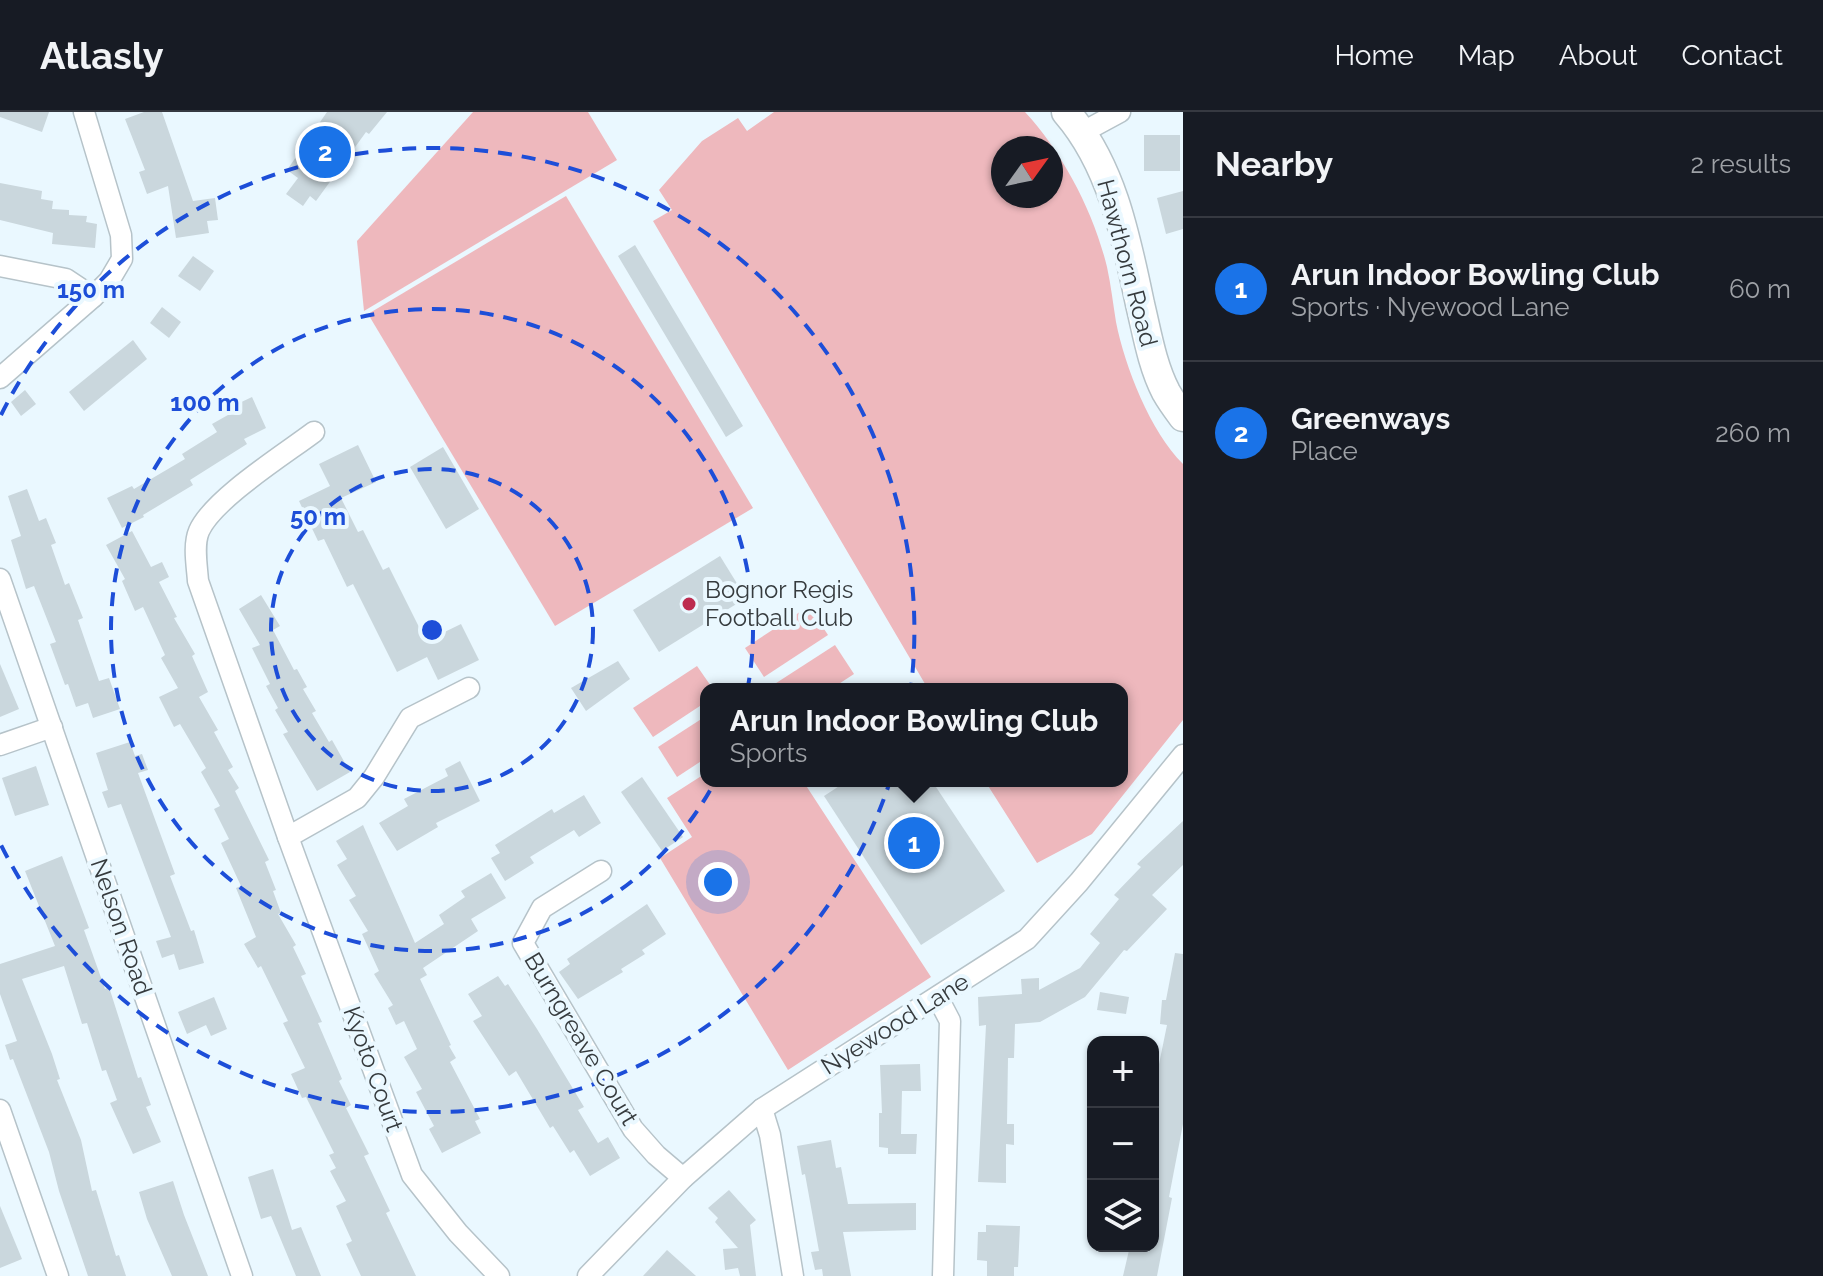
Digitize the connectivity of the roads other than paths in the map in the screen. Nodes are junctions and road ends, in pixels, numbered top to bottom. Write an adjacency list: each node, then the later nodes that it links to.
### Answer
1 (84, 112): 5 (street)
2 (1120, 112): 3 (street)
3 (1075, 122): 7 (street, Hawthorn Road)
4 (0, 266): 5 (street)
5 (93, 297): 6 (street)
6 (0, 378)
7 (1183, 417)
8 (314, 432): 14 (street, Kyoto Court)
9 (0, 579): 11 (street, Nelson Road)
10 (469, 688): 14 (street)
11 (52, 727): 12 (street); 21 (street, Nelson Road)
12 (0, 745)
13 (1183, 755): 16 (street, Nyewood Lane)
14 (288, 837): 22 (street, Kyoto Court)
15 (601, 871): 19 (street, Burngreave Court)
16 (938, 998): 17 (street, Nyewood Lane); 25 (street)
17 (762, 1109): 19 (street, Nyewood Lane); 24 (street)
18 (0, 1110): 20 (street)
19 (683, 1178): 23 (street, Nyewood Lane)
20 (58, 1276)
21 (242, 1276)
22 (499, 1276)
23 (588, 1276)
24 (793, 1276)
25 (943, 1276)

